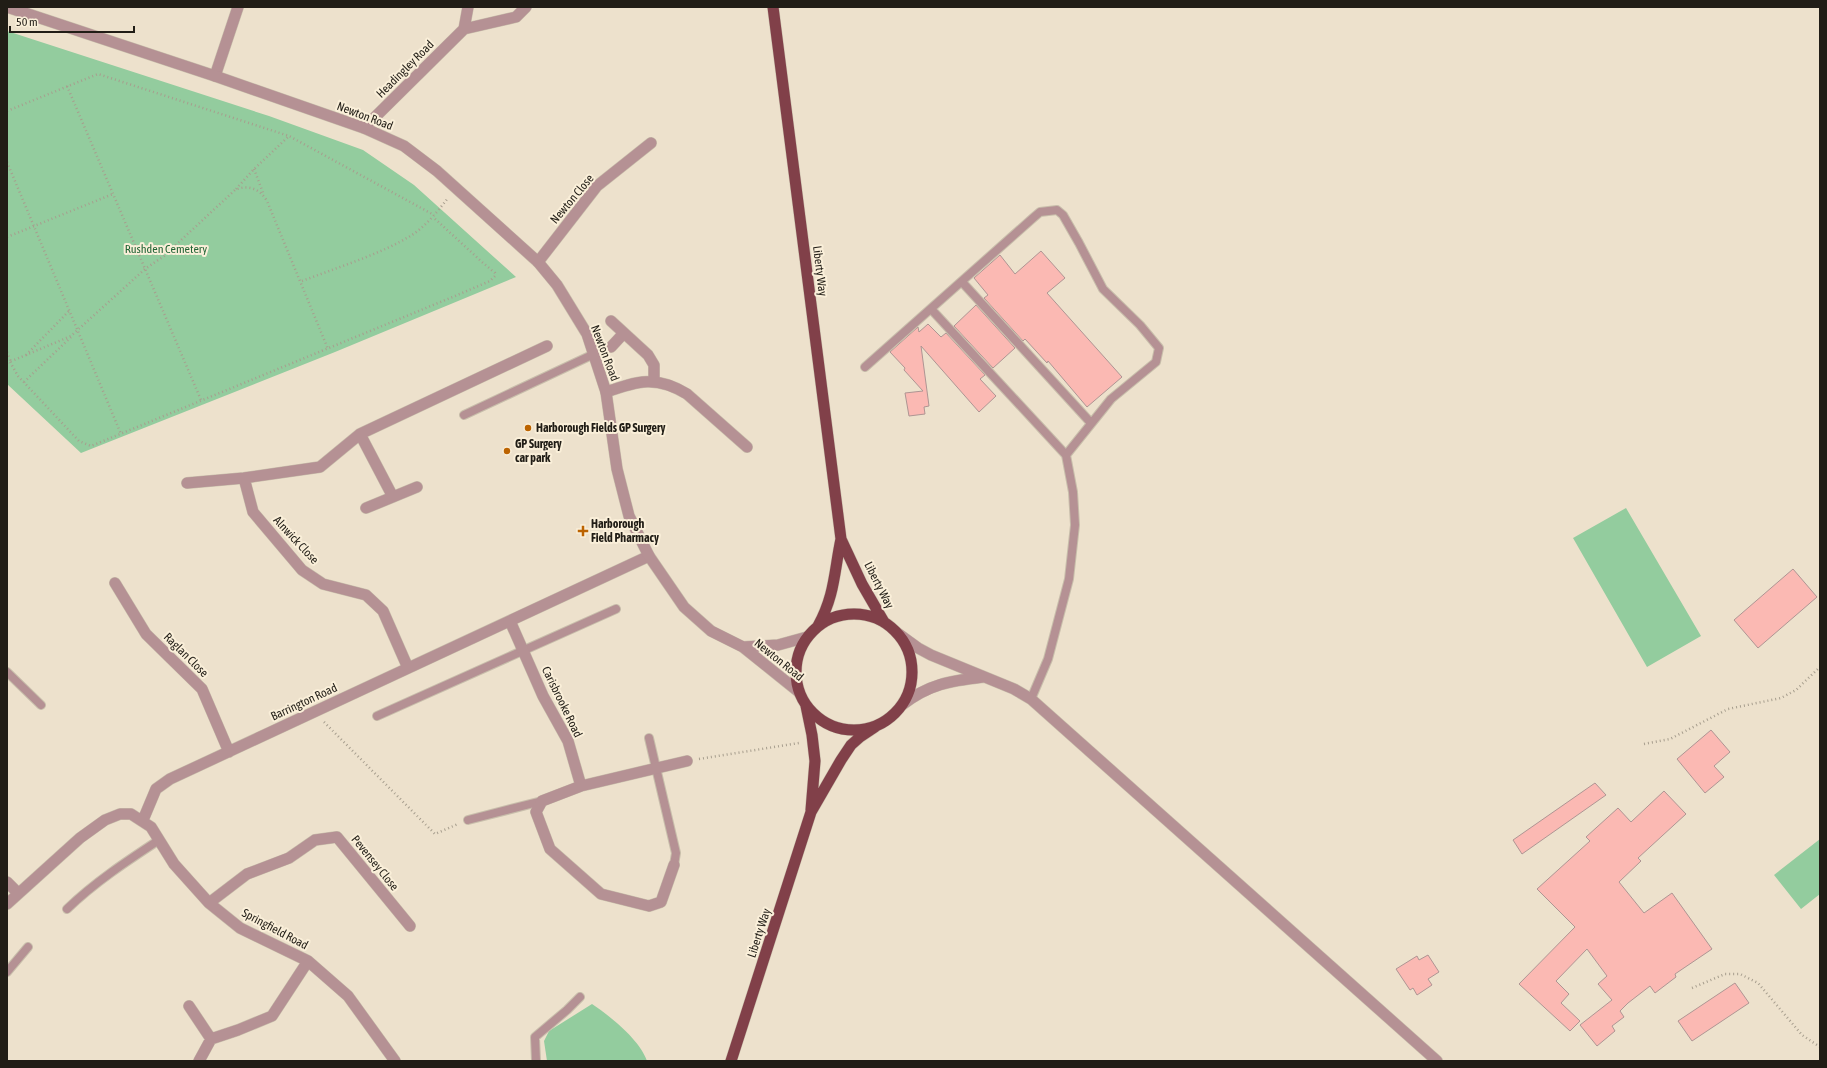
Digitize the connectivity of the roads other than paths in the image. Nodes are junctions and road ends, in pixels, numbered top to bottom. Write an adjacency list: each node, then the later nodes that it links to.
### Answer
1 (7, 7): 7 (street, Newton Road)
2 (238, 7): 7 (street)
3 (468, 7): 6 (street)
4 (526, 7): 6 (street)
5 (773, 7): 31 (highway, Liberty Way)
6 (464, 28): 8 (street, Headingley Road)
7 (215, 76): 8 (street, Newton Road)
8 (364, 128): 10 (street, Newton Road)
9 (651, 143): 10 (street, Newton Close)
10 (538, 262): 17 (street, Newton Road)
11 (962, 282): 12 (lane); 22 (lane); 22 (lane)
12 (931, 308): 18 (lane); 25 (lane)
13 (611, 322): 14 (street, Newton Road)
14 (624, 333): 16 (street, Newton Road); 19 (street, Newton Road)
15 (547, 346): 23 (street)
16 (611, 347)
17 (594, 354): 20 (street, Newton Road); 21 (lane)
18 (865, 367)
19 (654, 381): 20 (street, Newton Road); 24 (street, Newton Road)
20 (606, 392): 32 (street, Newton Road)
21 (464, 415)
22 (1091, 423): 25 (lane)
23 (360, 434): 26 (street); 29 (street)
24 (747, 447)
25 (1066, 455): 46 (lane)
26 (244, 478): 27 (street); 42 (street, Alnwick Close)
27 (187, 483)
28 (417, 487): 29 (street)
29 (393, 497): 30 (street)
30 (366, 508)
31 (841, 539): 36 (highway, Liberty Way); 37 (highway, Liberty Way)
32 (649, 556): 35 (street, Barrington Road); 40 (street, Newton Road)
33 (115, 583): 53 (street, Raglan Close)
34 (616, 609): 41 (lane)
35 (510, 621): 41 (street, Carisbrooke Road); 42 (street, Barrington Road)
36 (884, 622): 37 (highway); 38 (highway)
37 (818, 626): 39 (highway)
38 (896, 632): 44 (street); 49 (highway)
39 (807, 637): 40 (street, Newton Road); 45 (highway)
40 (743, 647): 45 (street, Newton Road)
41 (523, 650): 50 (lane); 56 (street, Carisbrooke Road)
42 (408, 668): 53 (street, Barrington Road)
43 (7, 672): 47 (lane)
44 (984, 677): 46 (street); 49 (street)
45 (799, 692): 48 (highway)
46 (1031, 699): 79 (street)
47 (41, 705)
48 (806, 705): 51 (highway); 58 (highway, Liberty Way)
49 (902, 705): 51 (highway)
50 (377, 716)
51 (875, 727): 58 (highway, Liberty Way)
52 (649, 738): 55 (lane)
53 (229, 752): 59 (street, Barrington Road)
54 (687, 761): 55 (street)
55 (655, 768): 56 (street); 62 (lane)
56 (582, 786): 57 (street)
57 (542, 801): 60 (lane); 62 (street)
58 (811, 812): 78 (highway, Liberty Way)
59 (143, 820): 61 (street, Springfield Road); 64 (street)
60 (468, 820)
61 (159, 840): 65 (street, Springfield Road); 67 (lane)
62 (674, 865)
63 (7, 882): 64 (street)
64 (18, 892): 66 (street)
65 (209, 903): 68 (street, Pevensey Close); 70 (street, Springfield Road)
66 (7, 904)
67 (67, 909)
68 (410, 926)
69 (28, 947): 71 (lane)
70 (308, 961): 74 (street); 76 (street, Springfield Road)
71 (7, 972)
72 (580, 997): 77 (lane)
73 (189, 1006): 74 (street)
74 (212, 1039): 75 (street)
75 (199, 1061)
76 (394, 1061)
77 (536, 1061)
78 (731, 1061)
79 (1437, 1061)

